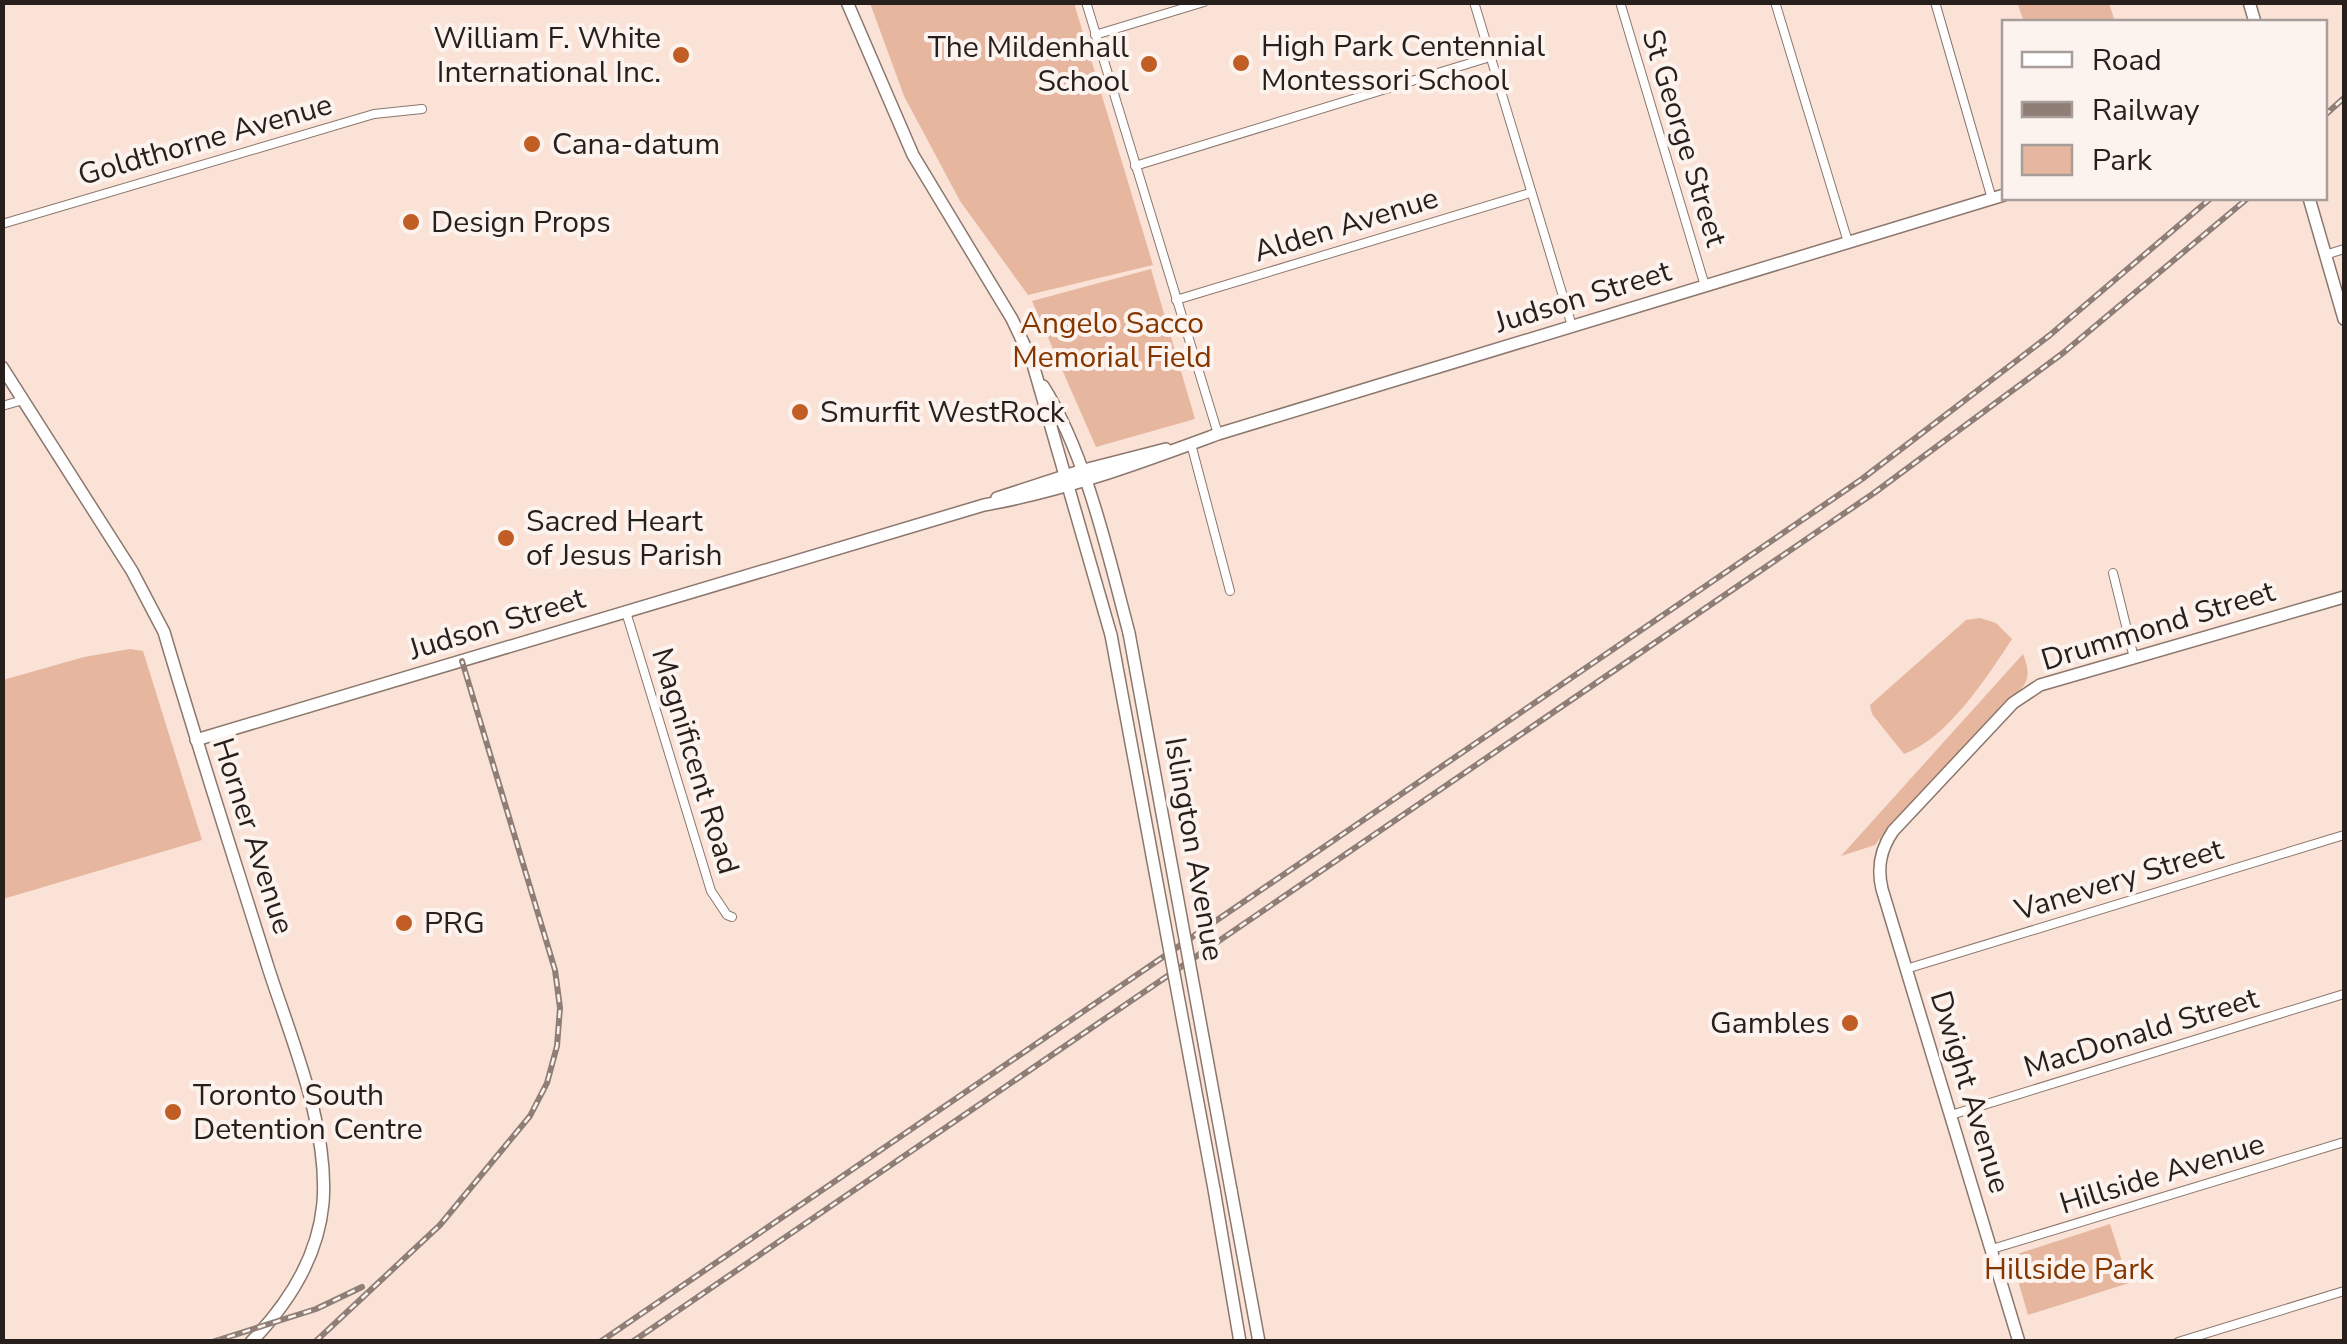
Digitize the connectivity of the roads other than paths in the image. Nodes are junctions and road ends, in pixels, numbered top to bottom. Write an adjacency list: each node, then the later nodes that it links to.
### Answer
1 (847, 2): 24 (main road, Islington Avenue)
2 (1086, 2): 8 (street)
3 (1204, 2): 8 (street)
4 (1474, 2): 9 (street)
5 (1620, 2): 19 (street, St George Street)
6 (1775, 2): 16 (street)
7 (1934, 2): 13 (street)
8 (1095, 35): 11 (street)
9 (1490, 57): 11 (street); 12 (street)
10 (422, 109): 15 (street, Goldthorne Avenue)
11 (1135, 166): 20 (street)
12 (1530, 193): 20 (street, Alden Avenue); 22 (street)
13 (1998, 197): 16 (main road, Judson Street)
14 (2310, 200): 18 (main road)
15 (2, 224)
16 (1848, 242): 19 (main road, Judson Street)
17 (2344, 249): 18 (street)
18 (2325, 254): 21 (main road)
19 (1705, 286): 22 (main road, Judson Street)
20 (1176, 300): 27 (street)
21 (2344, 319)
22 (1572, 326): 27 (main road, Judson Street)
23 (2, 367): 25 (main road, Horner Avenue)
24 (1038, 378): 29 (main road, Islington Avenue); 30 (main road, Islington Avenue)
25 (24, 400): 26 (street); 36 (main road, Horner Avenue)
26 (2, 406)
27 (1218, 434): 28 (main road, Judson Street)
28 (1191, 444): 29 (main road, Judson Street); 32 (street)
29 (1082, 476): 30 (main road, Judson Street); 48 (main road, Islington Avenue, bridge)
30 (1066, 480): 34 (main road, Judson Street); 47 (main road, Islington Avenue, bridge)
31 (2113, 573): 35 (street)
32 (1230, 591)
33 (2344, 598): 35 (main road, Drummond Street)
34 (626, 612): 36 (main road, Judson Street); 39 (street, Magnificent Road)
35 (2134, 658): 38 (main road, Drummond Street)
36 (196, 740): 46 (main road, Horner Avenue)
37 (2344, 835): 40 (street, Vanevery Street)
38 (1881, 857): 40 (main road, Dwight Avenue)
39 (732, 917)
40 (1906, 969): 42 (main road, Dwight Avenue)
41 (2344, 994): 42 (street, MacDonald Street)
42 (1950, 1115): 44 (main road, Dwight Avenue)
43 (2344, 1142): 44 (street, Hillside Avenue)
44 (1992, 1250): 49 (main road, Dwight Avenue)
45 (2344, 1291): 50 (street)
46 (251, 1342)
47 (1240, 1342)
48 (1259, 1342)
49 (2019, 1342)
50 (2178, 1342)

